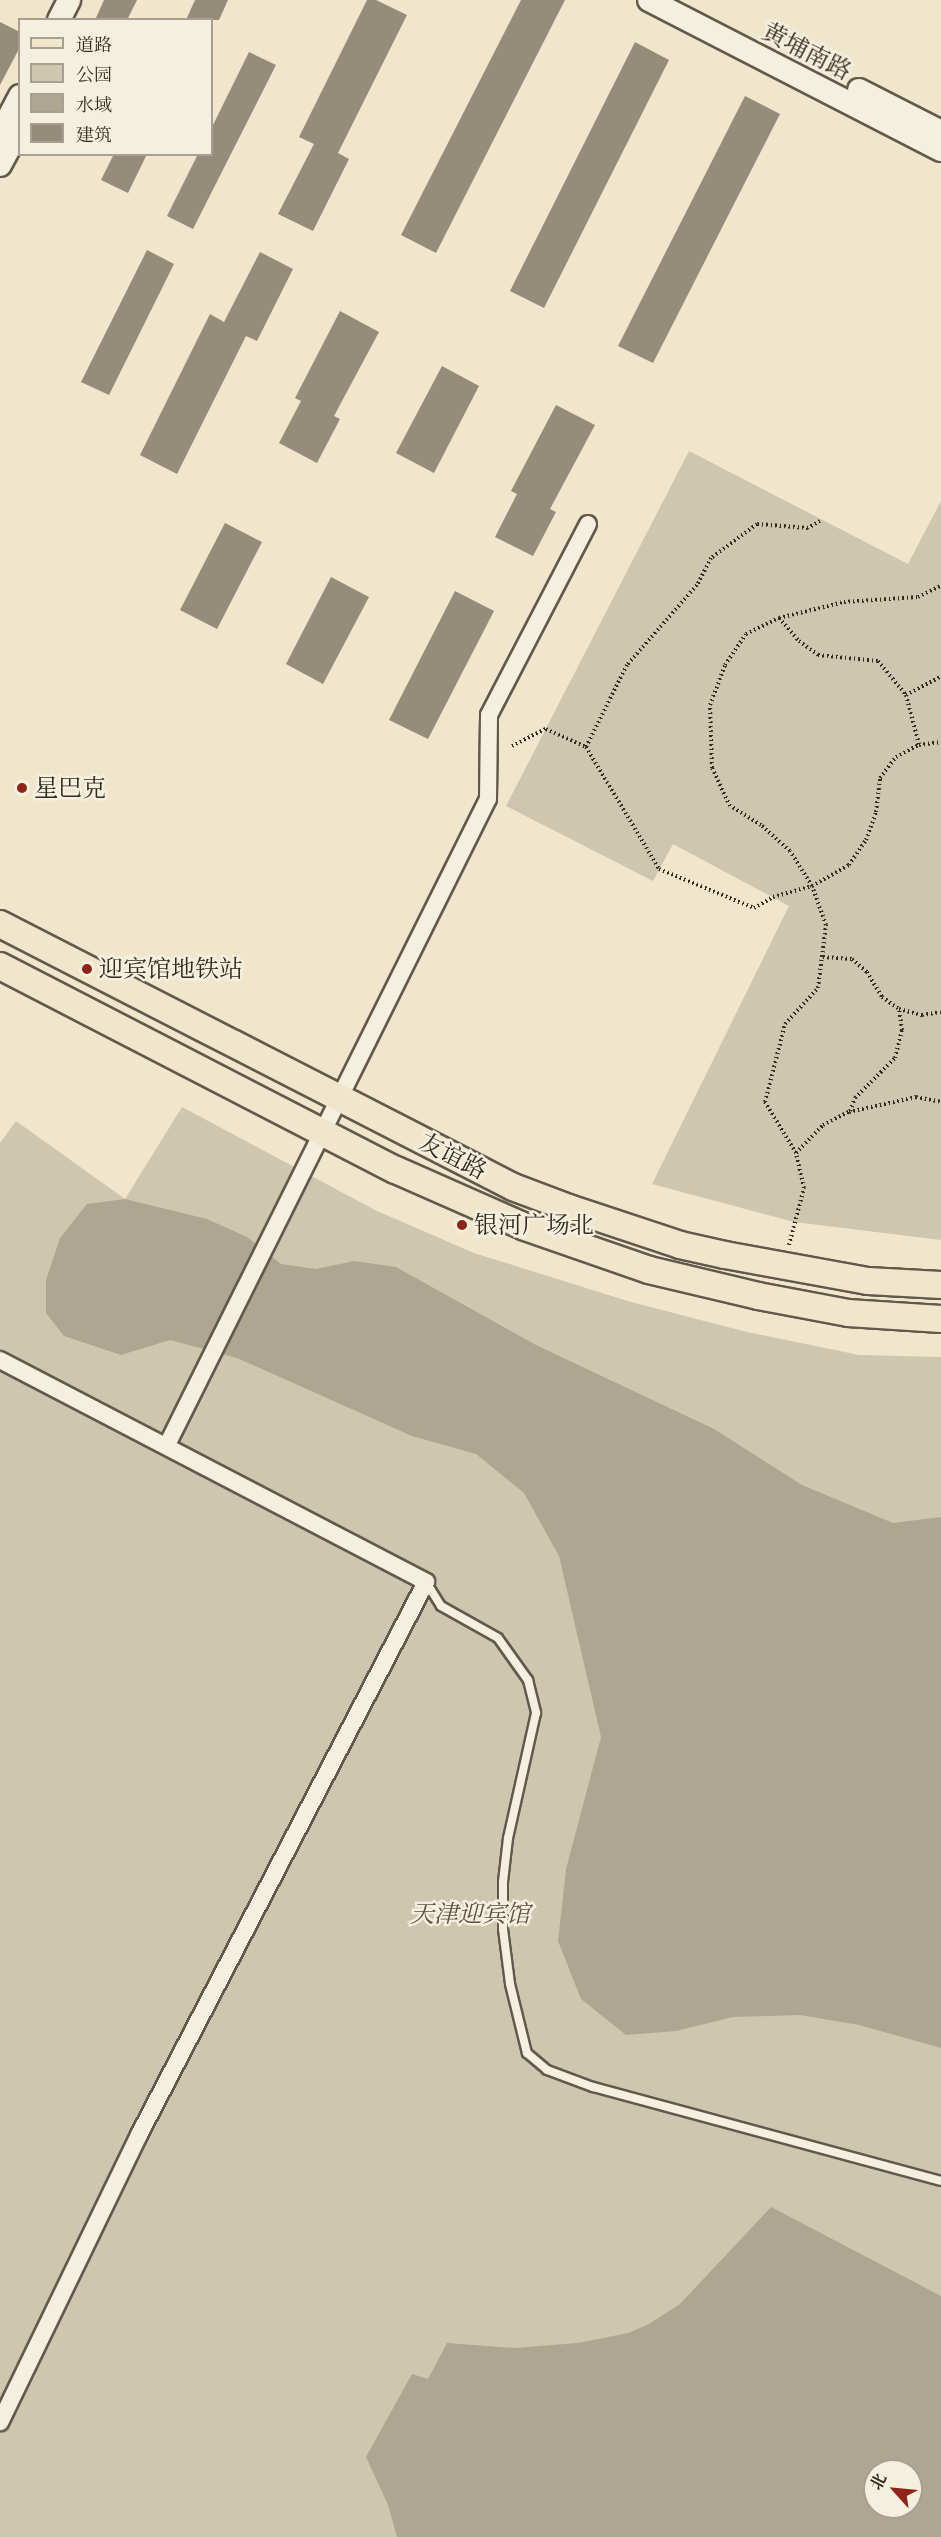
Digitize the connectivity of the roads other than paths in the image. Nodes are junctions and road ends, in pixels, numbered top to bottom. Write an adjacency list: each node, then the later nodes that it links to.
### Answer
1 (69, 0): 5 (street)
2 (86, 0): 6 (street)
3 (649, 0): 11 (street, 黄埔南路)
4 (681, 0): 9 (street, 黄埔南路)
5 (60, 18)
6 (77, 18)
7 (18, 100): 10 (street)
8 (18, 132): 12 (street)
9 (941, 132)
10 (0, 134)
11 (941, 150)
12 (0, 165)
13 (588, 524): 16 (street)
14 (0, 924): 16 (main road, 友谊路)
15 (0, 966): 17 (main road, 友谊路)
16 (338, 1096): 17 (street); 18 (main road, 友谊路)
17 (321, 1130): 19 (main road, 友谊路); 21 (street)
18 (941, 1285)
19 (941, 1319)
20 (0, 1359): 21 (street)
21 (167, 1445): 22 (street)
22 (426, 1582): 23 (lane); 24 (street)
23 (941, 2181)
24 (0, 2422)

